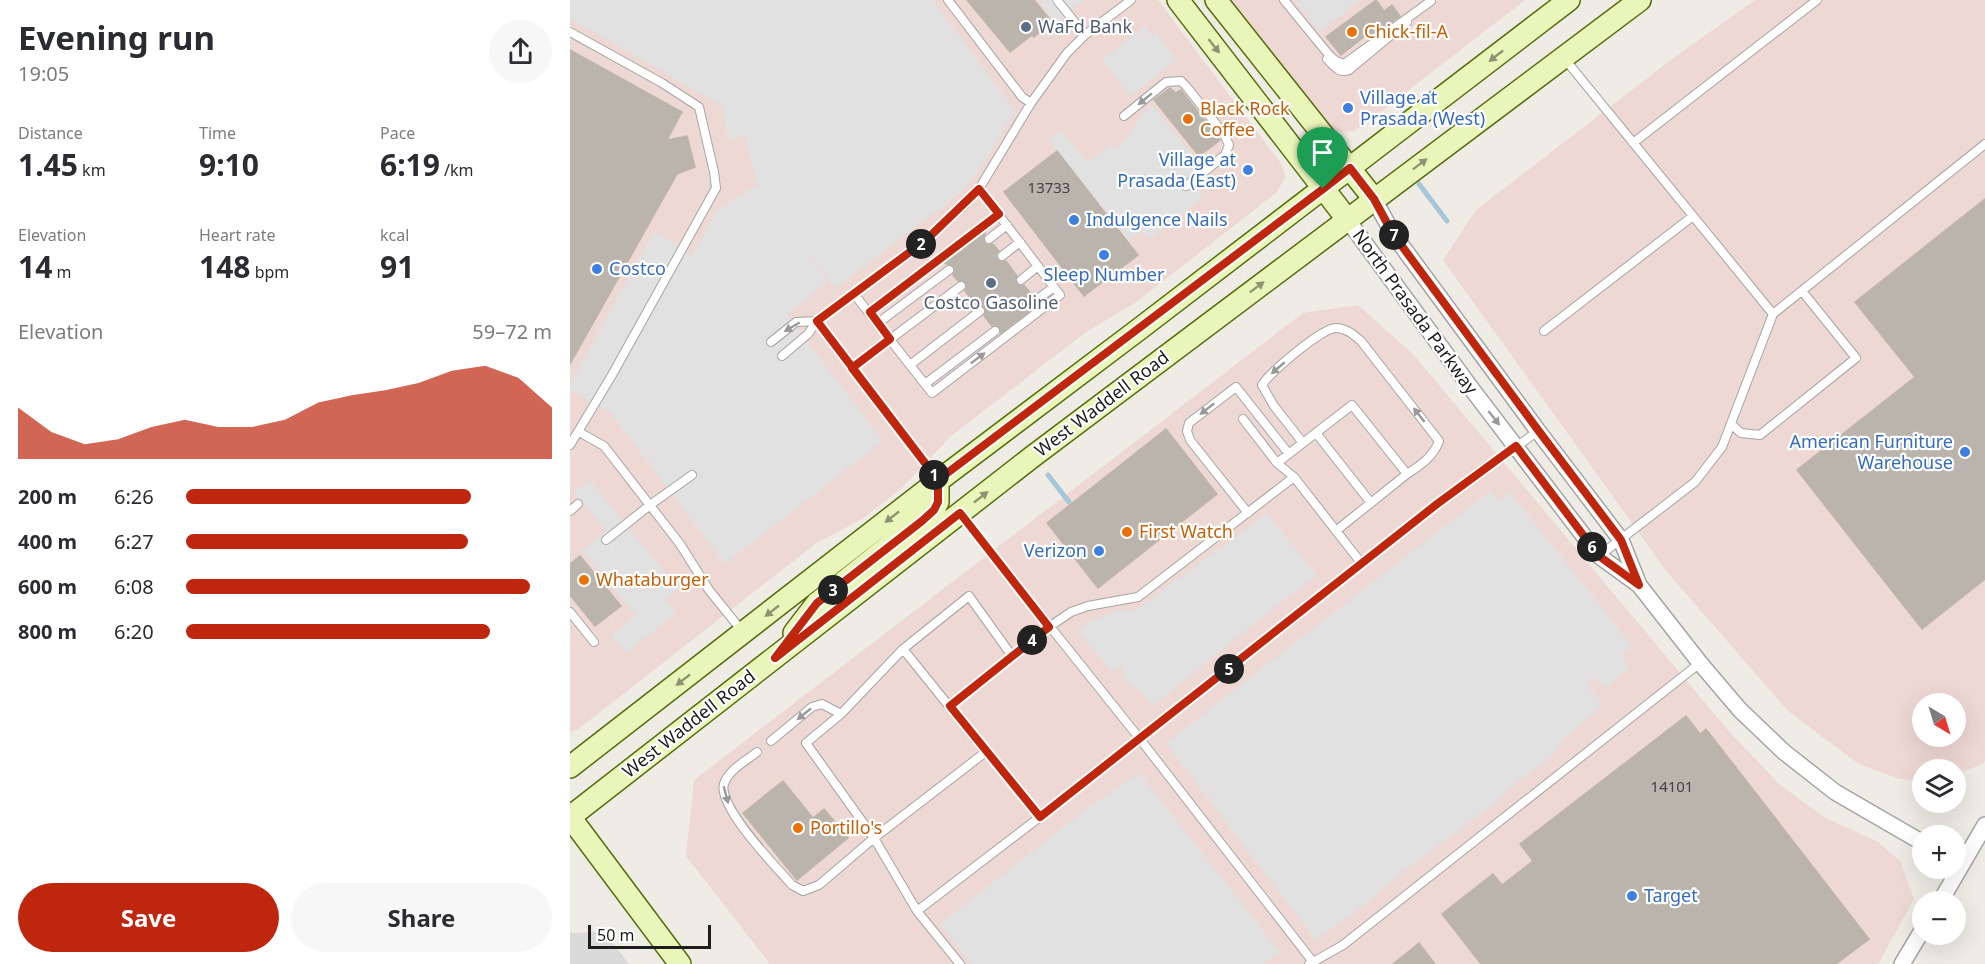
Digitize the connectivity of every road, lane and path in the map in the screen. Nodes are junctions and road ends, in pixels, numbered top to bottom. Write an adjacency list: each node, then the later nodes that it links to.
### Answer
1 (948, 0): 17 (lane)
2 (1057, 0): 15 (lane)
3 (1131, 0): 15 (lane)
4 (1178, 0): 24 (main road, North Prasada Parkway, one-way to 24)
5 (1216, 0): 21 (main road, North Prasada Parkway)
6 (1278, 0): 13 (lane)
7 (1284, 0): 13 (lane)
8 (1569, 0): 21 (main road, West Waddell Road, one-way to 21)
9 (1620, 0): 16 (main road)
10 (1640, 0): 16 (main road, West Waddell Road)
11 (1817, 0): 19 (lane)
12 (1431, 1): 13 (lane)
13 (1414, 14)
14 (570, 32): 57 (lane)
15 (1085, 35): 17 (lane)
16 (1571, 51): 19 (lane); 25 (main road, West Waddell Road, one-way to 16)
17 (1031, 103): 23 (lane)
18 (1124, 116): 22 (lane, one-way to 18)
19 (1633, 143): 27 (lane)
20 (1985, 144): 38 (lane)
21 (1350, 168): 24 (main road, West Waddell Road); 25 (main road, North Prasada Parkway)
22 (1186, 186)
23 (979, 189): 26 (lane); 39 (lane)
24 (1323, 189): 28 (main road, North Prasada Parkway); 67 (main road, West Waddell Road)
25 (1374, 199): 28 (main road, West Waddell Road); 56 (street, North Prasada Parkway)
26 (999, 214): 29 (lane); 42 (lane)
27 (1693, 216): 43 (lane); 47 (lane)
28 (1347, 219): 61 (street, North Prasada Parkway, one-way to 61); 72 (main road, West Waddell Road, one-way to 28)
29 (1007, 225): 30 (lane); 31 (lane)
30 (989, 239)
31 (1020, 242): 32 (lane); 33 (lane)
32 (1002, 256)
33 (1038, 266): 35 (lane); 37 (lane)
34 (949, 270): 45 (lane)
35 (1021, 280)
36 (961, 286): 48 (lane)
37 (1054, 286): 40 (lane); 53 (lane, one-way to 37)
38 (1802, 291): 43 (lane); 55 (lane)
39 (854, 294): 42 (lane); 44 (lane)
40 (1036, 300)
41 (980, 311): 51 (lane)
42 (870, 312): 45 (lane)
43 (1773, 314): 55 (lane)
44 (817, 321): 49 (lane, one-way to 49); 50 (lane); 52 (lane)
45 (878, 323): 48 (lane)
46 (995, 331): 53 (lane)
47 (1544, 331)
48 (890, 339): 51 (lane); 52 (lane)
49 (771, 342)
50 (782, 356)
51 (910, 365): 53 (lane)
52 (852, 368): 67 (lane)
53 (925, 384)
54 (1243, 419): 63 (lane)
55 (1731, 424): 76 (lane)
56 (1538, 430): 61 (lane); 76 (street, North Prasada Parkway)
57 (579, 432): 60 (lane); 70 (lane)
58 (1316, 433): 59 (lane); 64 (lane); 68 (lane)
59 (1303, 443): 62 (lane); 64 (lane, one-way to 59)
60 (570, 445)
61 (1516, 446): 77 (street, North Prasada Parkway); 78 (lane)
62 (1289, 454): 63 (lane); 73 (lane, one-way to 73)
63 (1277, 463): 66 (lane)
64 (1407, 474): 68 (lane)
65 (692, 475): 70 (lane)
66 (1293, 477): 73 (lane); 74 (lane)
67 (938, 480): 82 (main road, West Waddell Road, one-way to 82); 86 (main road)
68 (1371, 503): 74 (lane)
69 (578, 504): 71 (lane)
70 (650, 505): 75 (lane); 82 (lane)
71 (570, 510)
72 (960, 513): 81 (lane); 86 (main road, West Waddell Road)
73 (1248, 513): 81 (lane)
74 (1337, 530): 78 (lane)
75 (606, 540)
76 (1621, 540): 77 (lane); 79 (street, North Prasada Parkway)
77 (1599, 556): 79 (street, North Prasada Parkway)
78 (1362, 564): 90 (lane)
79 (1639, 585): 87 (street, North Prasada Parkway)
80 (570, 612): 83 (lane)
81 (1049, 627): 85 (lane); 90 (lane)
82 (743, 633): 94 (main road, West Waddell Road, one-way to 94)
83 (594, 642)
84 (903, 649): 85 (lane); 88 (lane); 89 (lane)
85 (1012, 656): 88 (lane)
86 (775, 658): 95 (main road, West Waddell Road)
87 (1700, 663): 98 (street, North Prasada Parkway); 103 (lane)
88 (950, 706): 93 (lane)
89 (841, 714): 91 (lane, one-way to 91); 99 (lane)
90 (1140, 739): 96 (lane); 103 (lane)
91 (771, 741)
92 (757, 752): 99 (lane, one-way to 99)
93 (986, 752): 96 (lane); 99 (lane)
94 (570, 767)
95 (570, 817): 104 (main road)
96 (1040, 817): 101 (lane)
97 (1985, 825): 100 (street)
98 (1912, 837)
99 (874, 838): 101 (lane)
100 (1966, 854)
101 (917, 911): 105 (lane)
102 (1913, 945): 106 (street)
103 (1311, 963)
104 (680, 964)
105 (960, 964)
106 (1902, 964)

